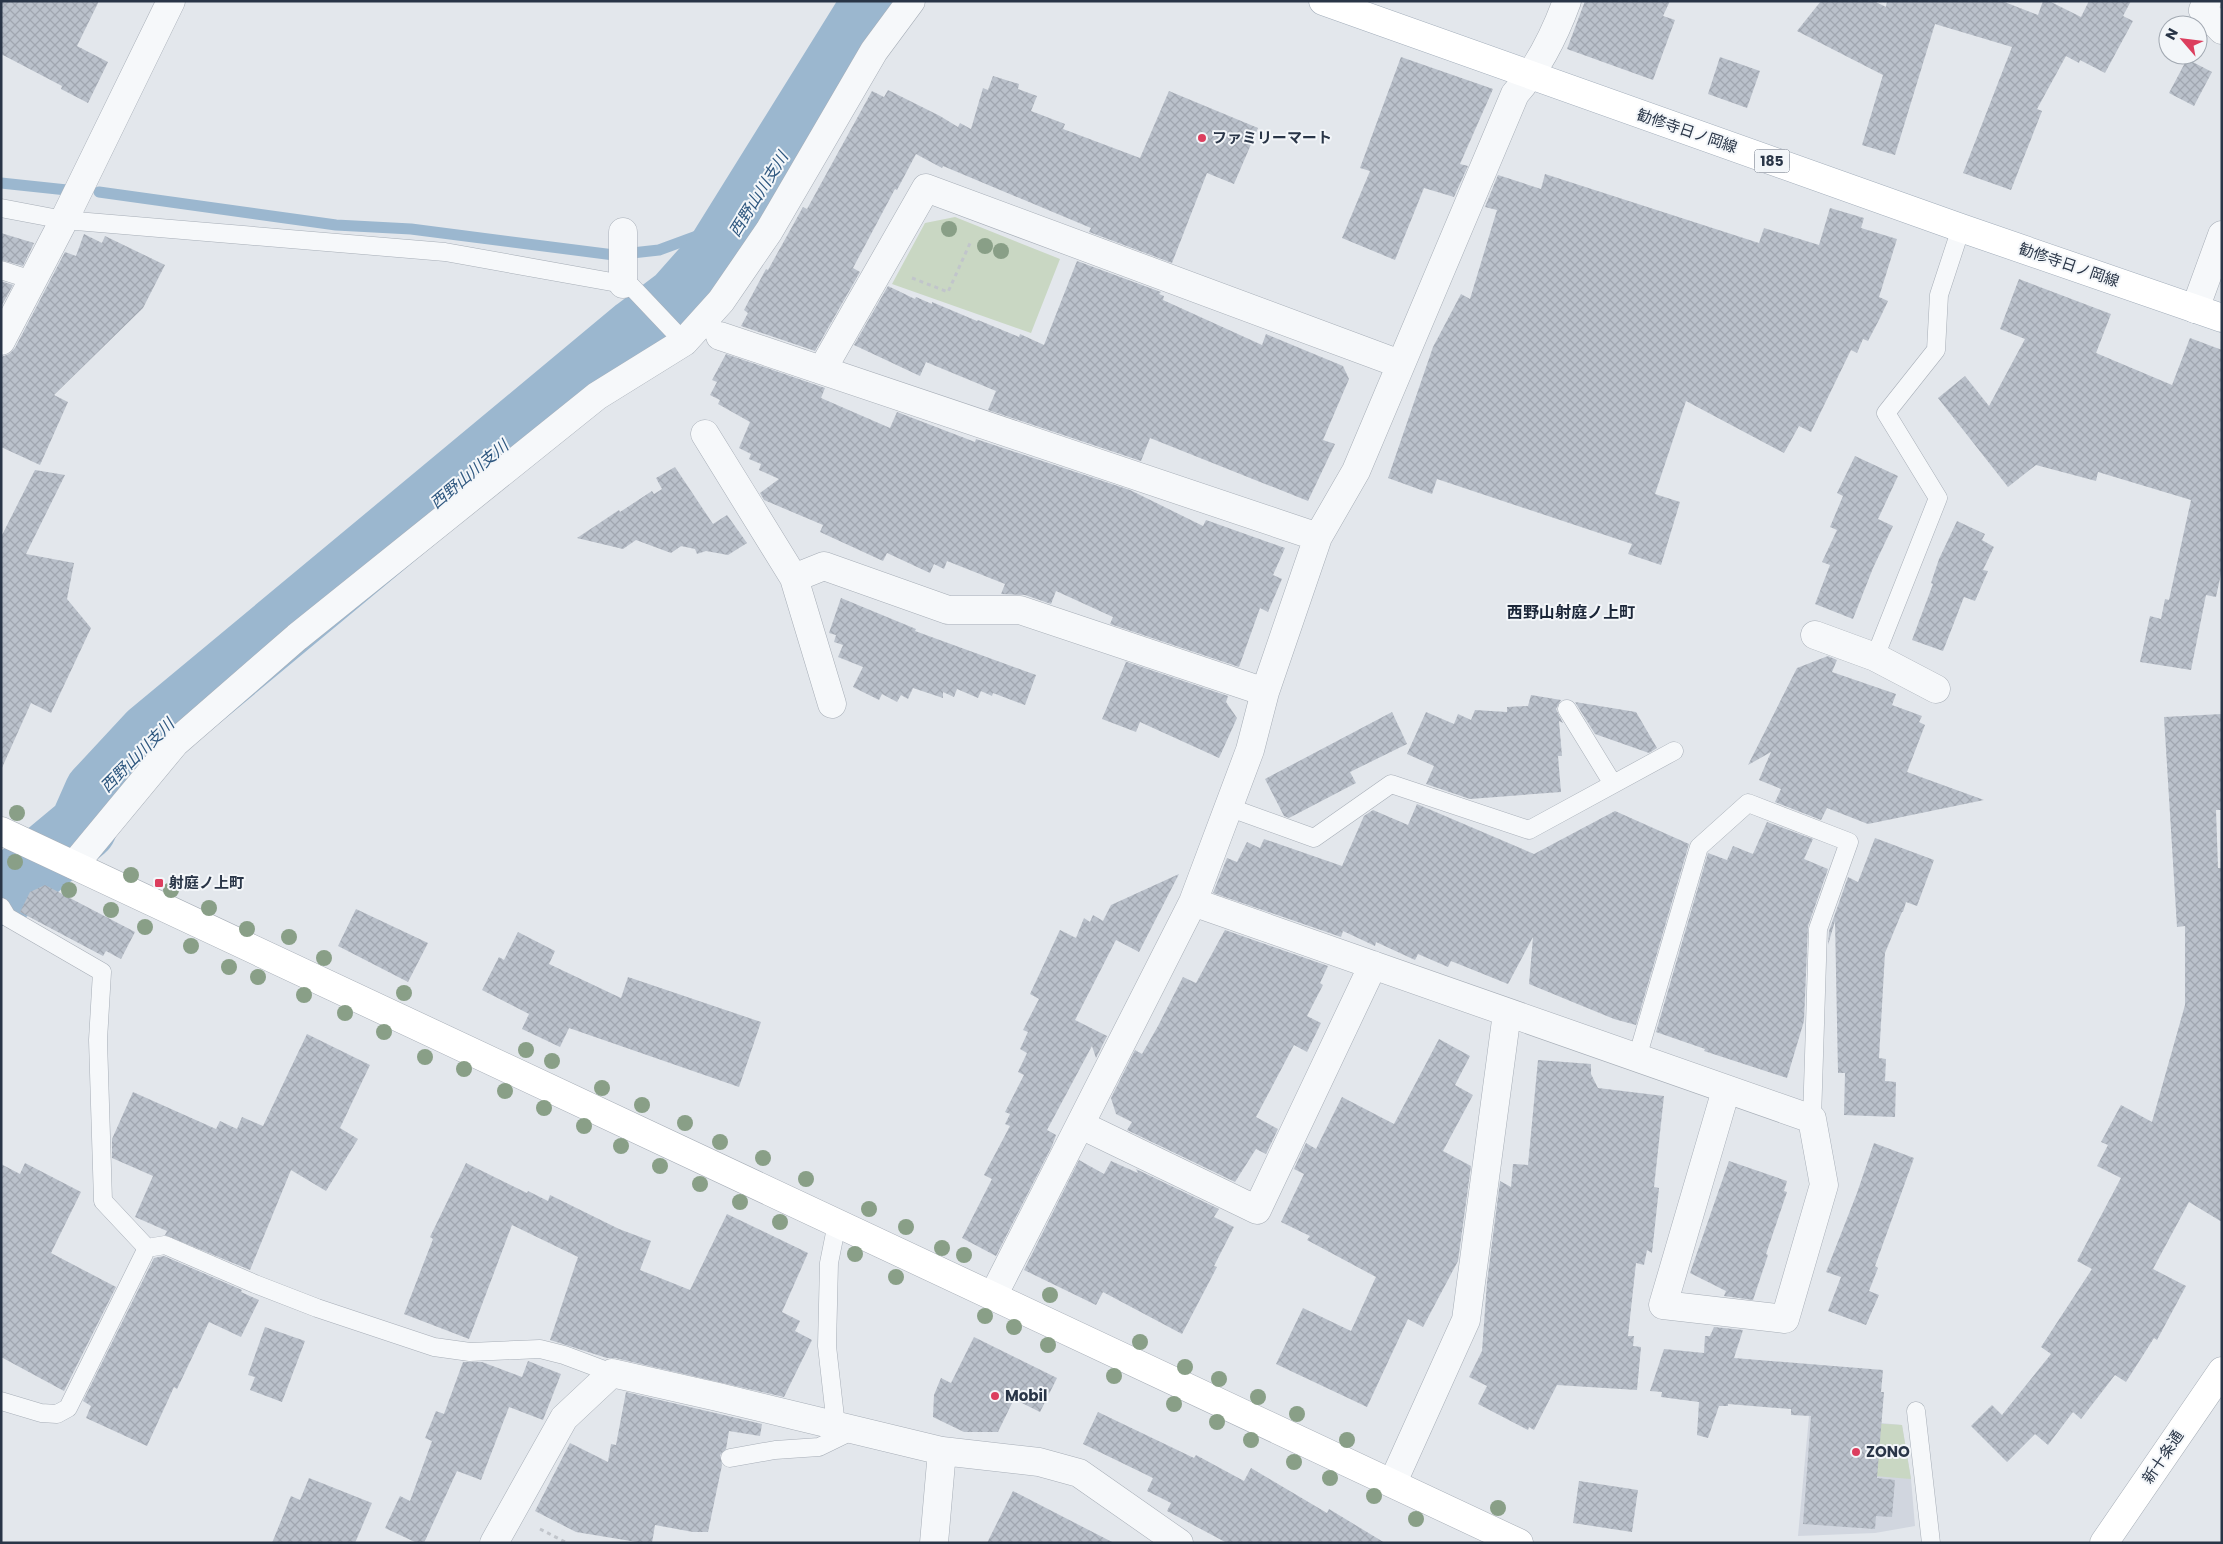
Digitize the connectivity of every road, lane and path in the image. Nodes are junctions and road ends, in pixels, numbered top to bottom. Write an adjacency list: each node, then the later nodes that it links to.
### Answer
1 (171, 1): 10 (street)
2 (911, 1): 22 (street)
3 (1323, 1): 7 (street, 勧修寺日ノ岡線 / 185)
4 (1567, 1): 7 (street)
5 (2198, 4): 6 (street)
6 (2222, 30)
7 (1531, 76): 11 (street, 勧修寺日ノ岡線 / 185); 23 (street)
8 (1, 208): 10 (lane)
9 (985, 210): 14 (street); 14 (path); 23 (street)
10 (64, 220): 16 (street); 17 (lane)
11 (1961, 228): 18 (street, 勧修寺日ノ岡線 / 185); 29 (lane)
12 (623, 232): 17 (street)
13 (2222, 235): 18 (street)
14 (881, 267): 24 (street)
15 (1, 270): 16 (lane)
16 (32, 280): 21 (street)
17 (623, 284): 22 (lane)
18 (2195, 309): 19 (street, 勧修寺日ノ岡線 / 185)
19 (2222, 318)
20 (720, 336): 24 (street)
21 (1, 341)
22 (684, 342): 38 (street)
23 (1400, 364): 26 (street)
24 (822, 370): 26 (street)
25 (705, 434): 27 (street)
26 (1318, 537): 31 (street)
27 (794, 578): 31 (street); 32 (street)
28 (1815, 635): 29 (street)
29 (1875, 657): 30 (street)
30 (1936, 689)
31 (1266, 692): 36 (street)
32 (832, 704)
33 (1567, 709): 35 (lane)
34 (1674, 751): 35 (lane)
35 (1614, 784): 36 (lane)
36 (1228, 808): 39 (street)
37 (1, 831): 38 (street)
38 (57, 857): 47 (street)
39 (1193, 902): 41 (street); 46 (street)
40 (3, 913): 48 (lane)
41 (1373, 965): 42 (street); 46 (street)
42 (1507, 1012): 43 (street); 57 (street)
43 (1637, 1058): 44 (street); 45 (lane)
44 (1726, 1090): 45 (street); 45 (street)
45 (1812, 1119)
46 (1081, 1125): 49 (street)
47 (837, 1223): 49 (street); 54 (lane)
48 (146, 1248): 51 (lane); 52 (lane)
49 (993, 1296): 57 (street)
50 (2222, 1371): 63 (street, 新十条通)
51 (612, 1373): 54 (street); 58 (street)
52 (1, 1401)
53 (1916, 1411): 62 (lane)
54 (845, 1428): 55 (street); 56 (lane)
55 (942, 1451): 59 (street); 60 (street)
56 (730, 1458)
57 (1394, 1482): 61 (street)
58 (494, 1543)
59 (934, 1543)
60 (1179, 1543)
61 (1519, 1543)
62 (1931, 1543)
63 (2104, 1543)

